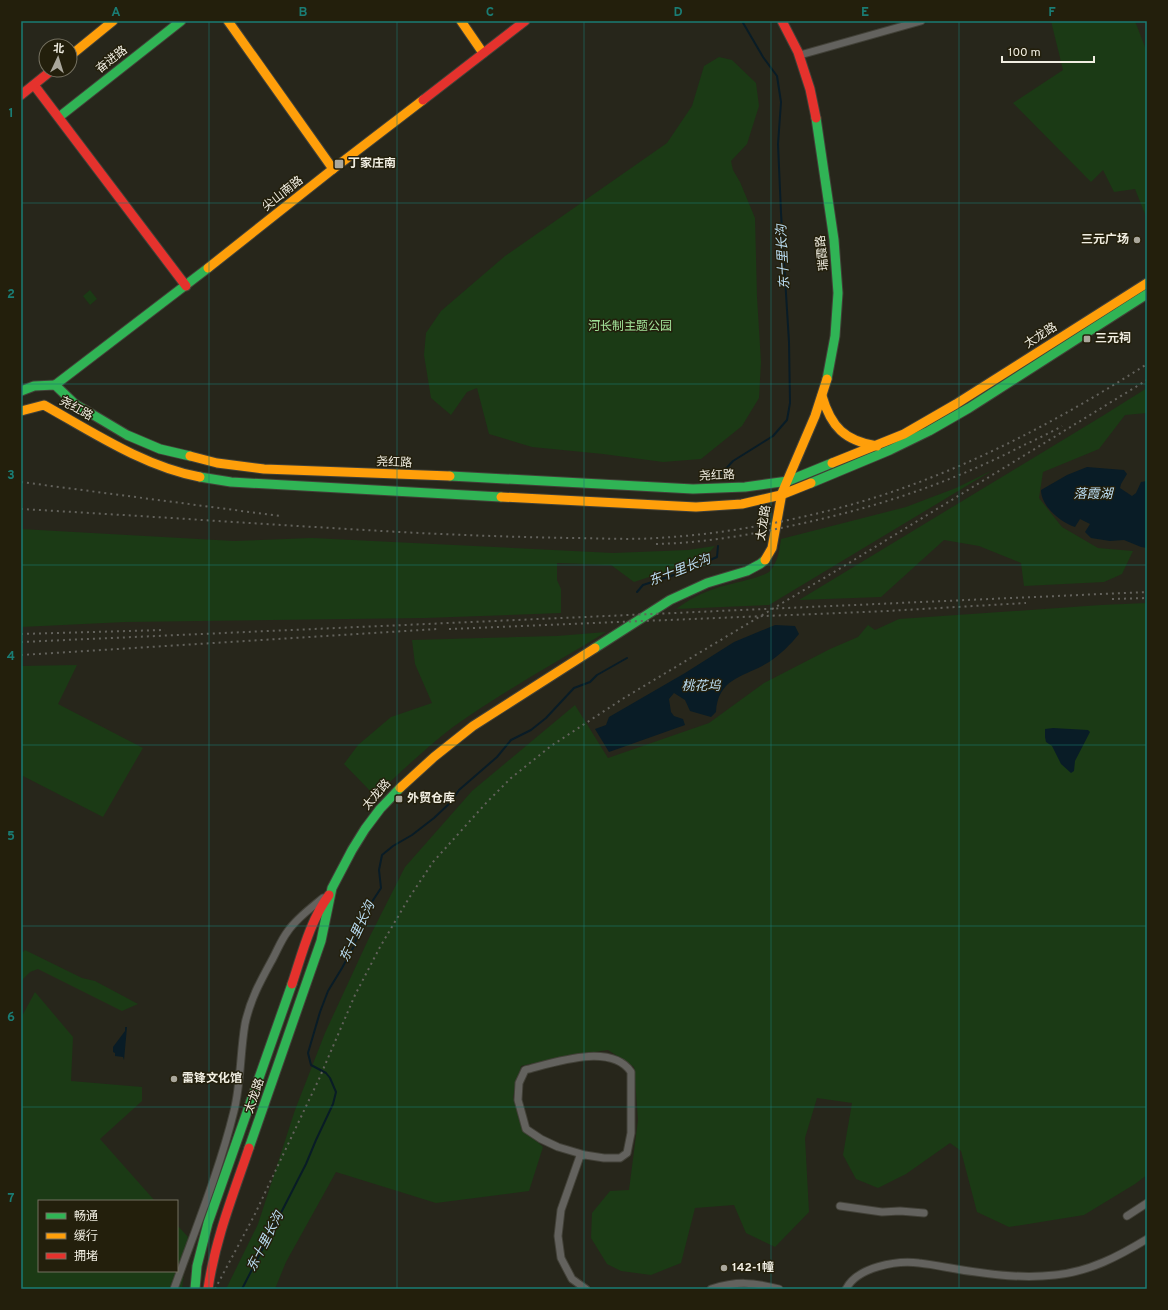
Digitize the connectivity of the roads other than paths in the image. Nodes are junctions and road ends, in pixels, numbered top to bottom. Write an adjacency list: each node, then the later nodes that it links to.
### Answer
1 (113, 21): 8 (street)
2 (181, 21): 14 (street, 奋进路)
3 (228, 21): 15 (street)
4 (461, 21): 9 (street)
5 (525, 21): 9 (street, 尖山南路)
6 (782, 21): 10 (street, 瑞霞路)
7 (921, 21): 10 (street)
8 (78, 49)
9 (483, 53): 15 (street, 尖山南路)
10 (800, 55): 23 (street, 瑞霞路)
11 (42, 78): 12 (street)
12 (34, 85): 13 (street); 14 (street)
13 (21, 95)
14 (59, 117): 17 (street)
15 (333, 169): 17 (street, 尖山南路)
16 (1147, 283): 25 (street, 太龙路)
17 (186, 286): 20 (street, 尖山南路)
18 (1147, 294): 27 (street, 太龙路)
19 (21, 381): 21 (street)
20 (55, 385): 21 (street, 尧红路); 26 (street, 尧红路)
21 (34, 386): 22 (street, 尧红路)
22 (21, 391)
23 (822, 396): 25 (street); 26 (street, 瑞霞路)
24 (21, 411): 27 (street, 尧红路)
25 (877, 446): 26 (street, 太龙路)
26 (788, 481): 27 (street, 太龙路)
27 (781, 495): 28 (street, 太龙路)
28 (330, 893): 35 (street); 36 (street); 37 (street, 太龙路)
29 (585, 1155): 29 (street); 38 (street)
30 (1147, 1203): 33 (street)
31 (840, 1206): 32 (street)
32 (924, 1213)
33 (1127, 1216)
34 (1147, 1239): 41 (street)
35 (174, 1289)
36 (195, 1289)
37 (208, 1289)
38 (586, 1289)
39 (711, 1289): 40 (street)
40 (779, 1289)
41 (846, 1289)

